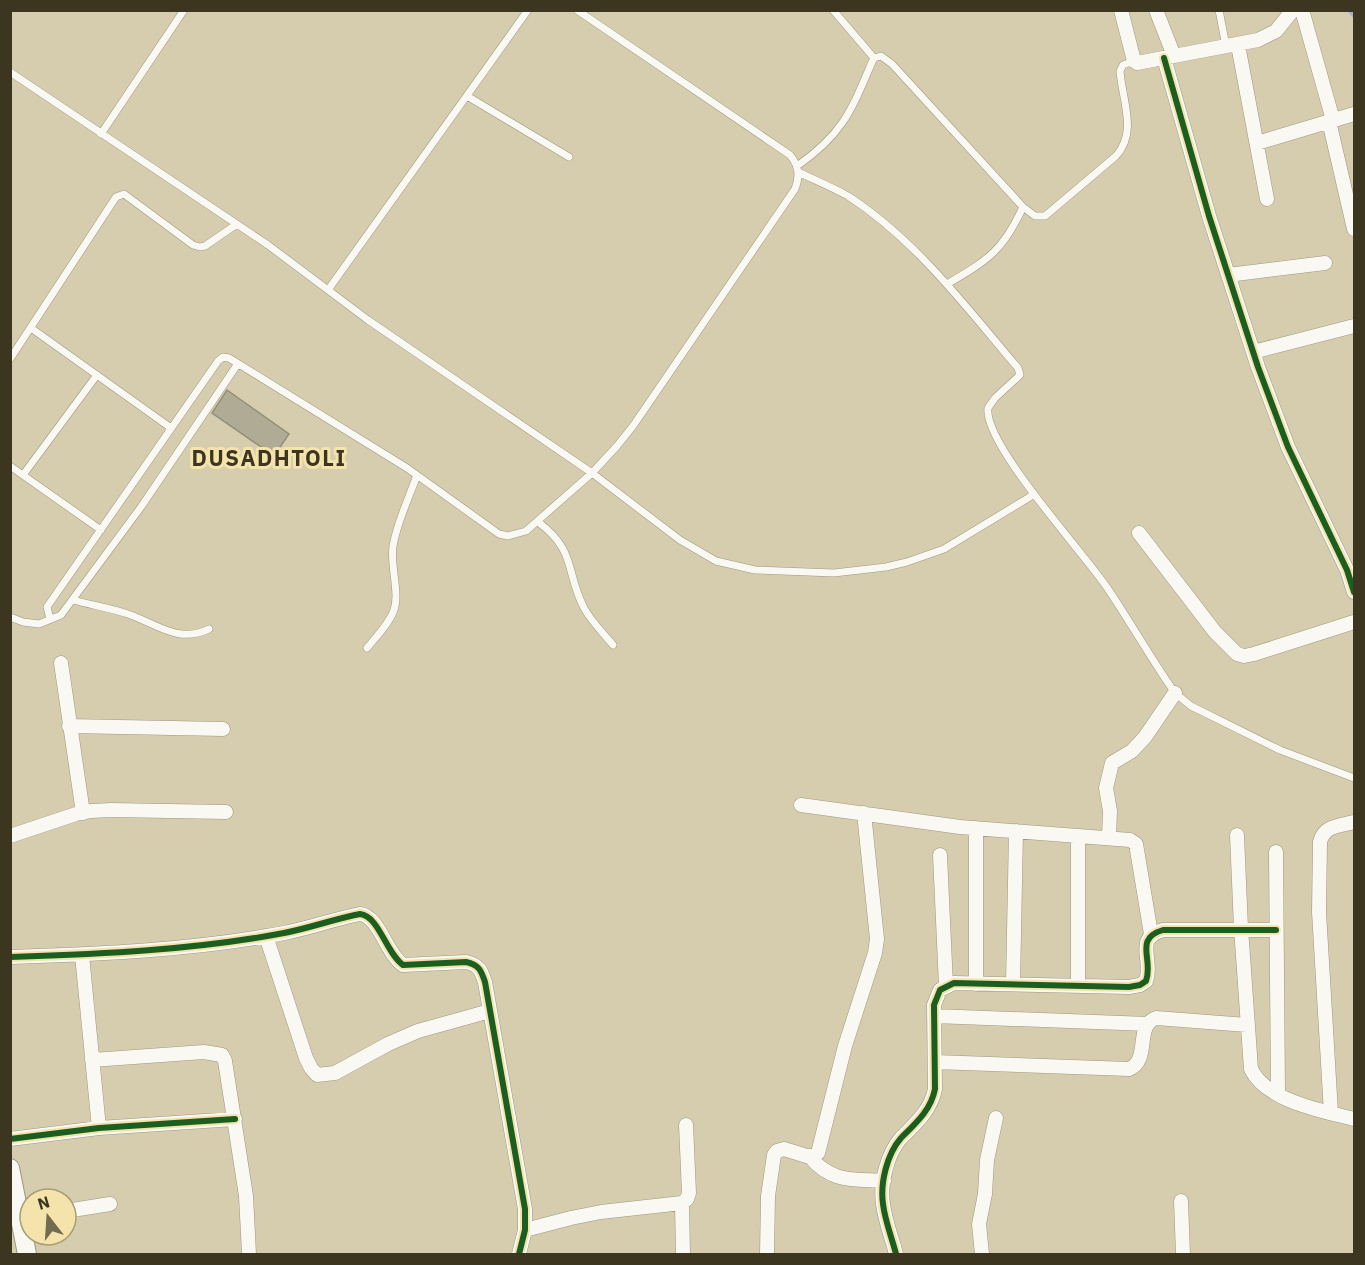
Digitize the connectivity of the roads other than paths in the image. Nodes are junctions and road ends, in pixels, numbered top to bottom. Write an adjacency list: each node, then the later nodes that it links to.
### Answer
1 (184, 10): 18 (lane)
2 (528, 10): 15 (lane)
3 (577, 10): 21 (lane)
4 (833, 10): 12 (lane)
5 (1122, 10): 13 (street)
6 (1156, 10): 11 (street)
7 (1219, 10): 10 (lane)
8 (1293, 10): 10 (street)
9 (1302, 10): 17 (street)
10 (1232, 46): 11 (street); 19 (street)
11 (1169, 57): 13 (street); 28 (street)
12 (874, 58): 21 (lane); 24 (lane)
13 (1134, 61): 24 (lane)
14 (10, 72): 18 (lane)
15 (467, 96): 20 (lane); 30 (lane)
16 (1354, 114): 17 (street)
17 (1331, 121): 19 (street); 22 (street)
18 (101, 134): 25 (lane)
19 (1257, 143): 23 (street)
20 (568, 157)
21 (798, 169): 29 (lane); 39 (lane)
22 (1349, 180): 26 (street)
23 (1266, 199)
24 (1023, 207): 29 (lane)
25 (237, 224): 30 (lane); 32 (lane)
26 (1354, 229)
27 (1325, 263): 28 (street)
28 (1228, 275): 33 (street)
29 (947, 284): 42 (lane)
30 (328, 290): 39 (lane)
31 (1354, 326): 33 (street)
32 (31, 328): 34 (lane); 36 (lane)
33 (1253, 352): 47 (street)
34 (10, 359)
35 (237, 365): 37 (lane); 41 (lane); 49 (lane)
36 (97, 375): 37 (lane); 40 (lane)
37 (171, 428): 44 (lane)
38 (10, 466): 40 (lane)
39 (592, 473): 42 (lane); 43 (lane)
40 (23, 475): 44 (lane)
41 (417, 475): 43 (lane); 55 (lane)
42 (1033, 495): 57 (lane)
43 (538, 522): 54 (lane)
44 (100, 530): 51 (lane)
45 (1139, 533): 52 (street)
46 (1354, 553): 47 (street)
47 (1341, 558): 48 (street)
48 (1354, 592)
49 (73, 600): 51 (lane); 53 (lane)
50 (10, 617): 51 (lane)
51 (50, 619)
52 (1354, 622)
53 (209, 629)
54 (613, 645)
55 (367, 648)
56 (61, 663): 58 (street)
57 (1175, 693): 60 (lane); 71 (street)
58 (69, 726): 59 (street); 63 (street)
59 (223, 729)
60 (1354, 778)
61 (801, 805): 64 (street)
62 (226, 812): 63 (street)
63 (82, 813): 69 (street)
64 (864, 813): 66 (street); 98 (street)
65 (1354, 822): 91 (street)
66 (976, 828): 67 (street); 80 (street)
67 (1016, 831): 70 (street); 81 (street)
68 (1238, 835): 74 (street)
69 (10, 836)
70 (1078, 836): 71 (street); 83 (street)
71 (1109, 837): 76 (street)
72 (1276, 852): 75 (street)
73 (940, 855): 82 (street)
74 (1241, 928): 75 (street); 76 (street); 87 (street)
75 (1276, 930): 90 (street)
76 (1151, 934): 83 (street)
77 (266, 936): 78 (street); 84 (street); 84 (street)
78 (82, 955): 79 (street); 88 (street)
79 (10, 957)
80 (976, 984): 81 (street); 82 (street)
81 (1013, 984): 83 (street)
82 (946, 986): 85 (street)
83 (1078, 986)
84 (490, 1011): 106 (street)
85 (934, 1016): 86 (street); 89 (street)
86 (1148, 1024): 87 (street); 89 (street)
87 (1247, 1024): 90 (street)
88 (92, 1060): 93 (street); 96 (street)
89 (935, 1062): 100 (street)
90 (1278, 1094): 91 (street)
91 (1331, 1113): 94 (street)
92 (996, 1118): 112 (street)
93 (235, 1119): 96 (street); 107 (street)
94 (1354, 1119)
95 (686, 1125): 103 (street)
96 (99, 1128): 97 (street)
97 (10, 1139)
98 (810, 1157): 100 (street); 110 (street)
99 (10, 1168): 101 (street)
100 (884, 1181): 111 (street)
101 (18, 1195)
102 (1181, 1201): 113 (street)
103 (682, 1203): 106 (street); 109 (street)
104 (110, 1204): 105 (street)
105 (78, 1209)
106 (525, 1230): 108 (street)
107 (249, 1254)
108 (519, 1254)
109 (683, 1254)
110 (767, 1254)
111 (896, 1254)
112 (982, 1254)
113 (1183, 1254)

